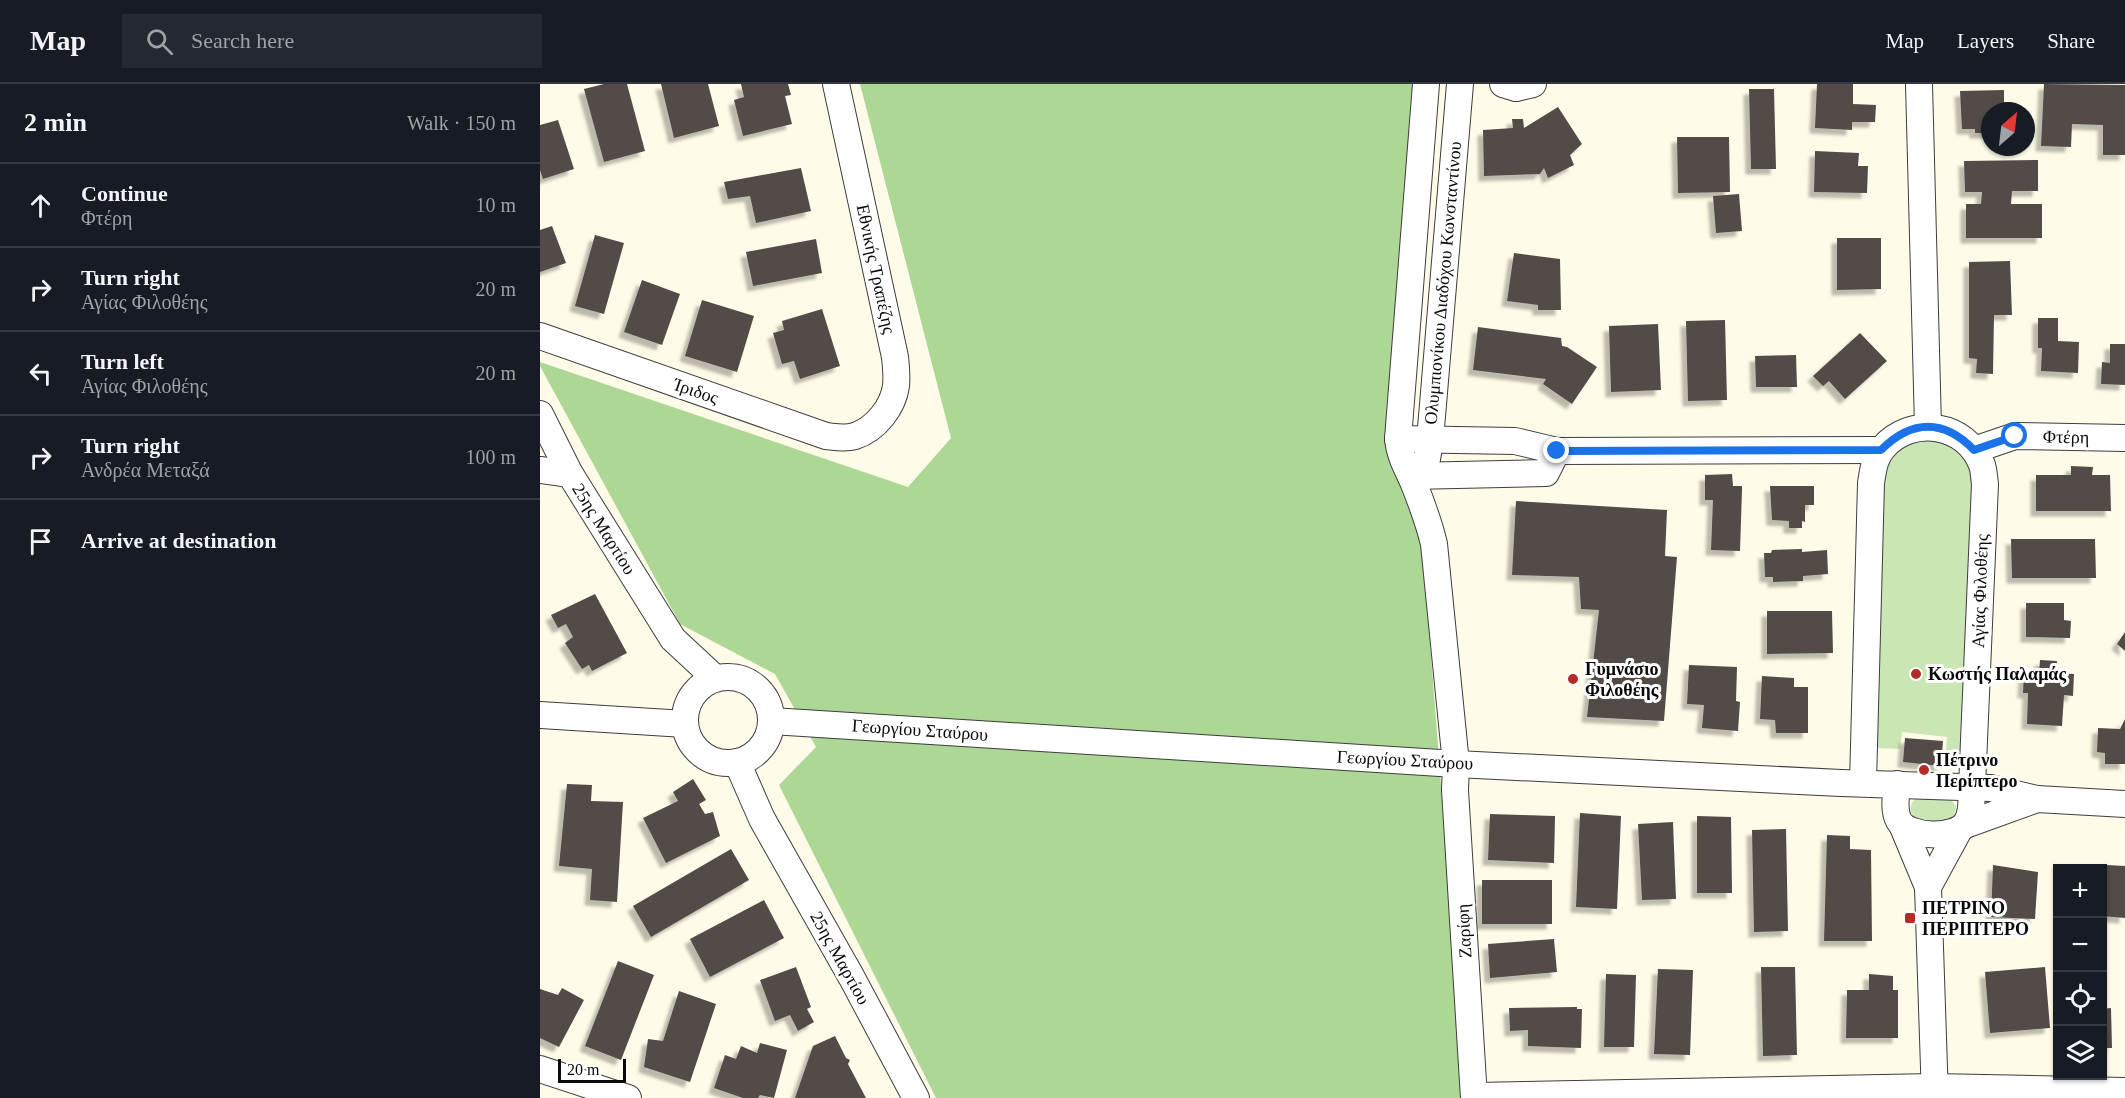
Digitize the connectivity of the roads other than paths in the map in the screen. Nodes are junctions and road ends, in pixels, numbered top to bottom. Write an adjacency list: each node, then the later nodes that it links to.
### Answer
1 (836, 84): 10 (street, Εθνικής Τραπέζης)
2 (1426, 84): 12 (street, Ολυμπιονίκου Διαδόχου Κωνσταντίνου)
3 (1460, 84): 13 (street, Ολυμπιονίκου Διαδόχου Κωνσταντίνου)
4 (1503, 84): 5 (street)
5 (1533, 84)
6 (1919, 84): 9 (street)
7 (540, 336): 10 (street, Ίριδος)
8 (540, 414): 18 (street, 25ης Μαρτίου)
9 (1928, 426): 14 (street); 15 (street)
10 (853, 436)
11 (2125, 438): 15 (street, Φτέρη)
12 (1398, 439): 13 (street); 19 (street, Ολυμπιονίκου Διαδόχου Κωνσταντίνου)
13 (1430, 440): 16 (street); 19 (street, Ολυμπιονίκου Διαδόχου Κωνσταντίνου)
14 (1881, 450): 16 (street); 28 (street)
15 (1974, 450): 30 (street, Αγίας Φιλοθέης)
16 (1557, 451): 19 (street)
17 (540, 470): 18 (street)
18 (570, 474): 20 (street, 25ης Μαρτίου)
19 (1411, 476): 27 (street, Ολυμπιονίκου Διαδόχου Κωνσταντίνου)
20 (673, 639): 21 (street, 25ης Μαρτίου); 22 (street, 25ης Μαρτίου)
21 (715, 678): 22 (street); 24 (street)
22 (690, 699): 25 (street)
23 (540, 715): 25 (street)
24 (771, 721): 26 (street); 27 (street, Γεωργίου Σταύρου)
25 (685, 724): 26 (street)
26 (748, 756): 41 (street, 25ης Μαρτίου)
27 (1456, 764): 28 (street, Γεωργίου Σταύρου); 39 (street, Ζαρίφη)
28 (1863, 783): 29 (street, Γεωργίου Σταύρου); 33 (street)
29 (1897, 784): 30 (street, Γεωργίου Σταύρου); 33 (street)
30 (1972, 787): 31 (street, Γεωργίου Σταύρου); 34 (street, Αγίας Φιλοθέης)
31 (2037, 799): 32 (street, Γεωργίου Σταύρου); 34 (street, Γεωργίου Σταύρου)
32 (2125, 804)
33 (1901, 823): 34 (street, Γεωργίου Σταύρου); 35 (street)
34 (1962, 828): 35 (street)
35 (1928, 887): 38 (street)
36 (540, 1069): 40 (street)
37 (2125, 1091): 38 (street)
38 (1935, 1092): 39 (street)
39 (1474, 1097)
40 (628, 1098)
41 (916, 1098)

